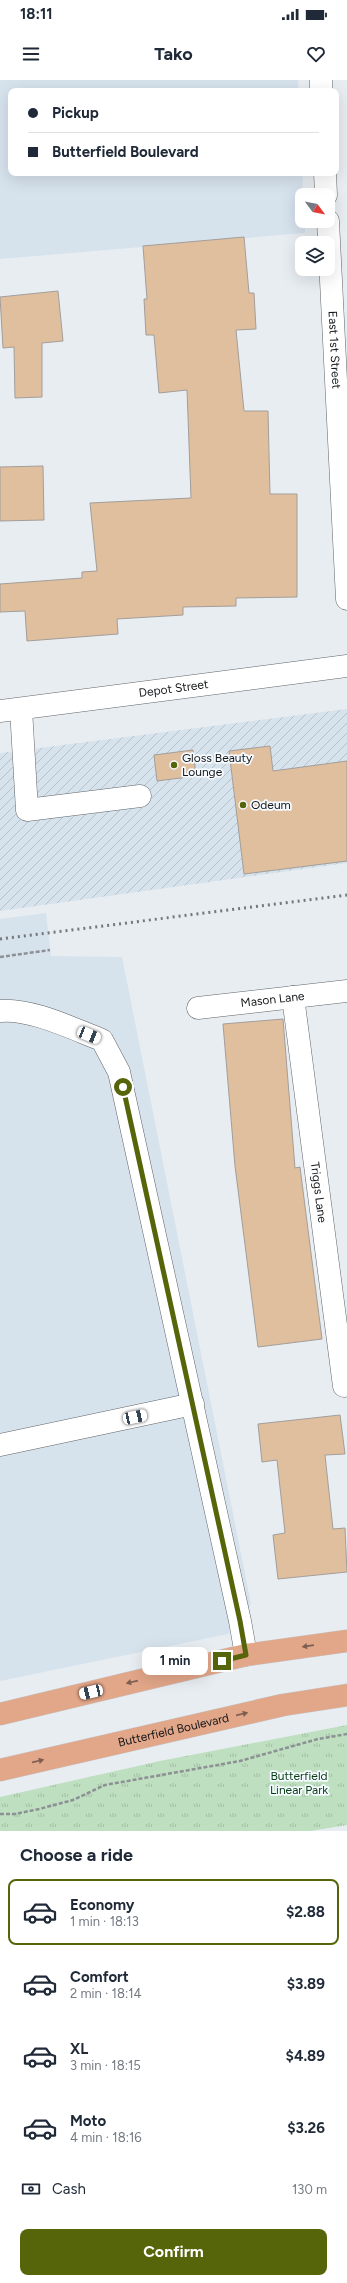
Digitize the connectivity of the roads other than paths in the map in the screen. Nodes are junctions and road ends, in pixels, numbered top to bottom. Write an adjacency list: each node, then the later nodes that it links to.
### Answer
1 (325, 176): 2 (street)
2 (326, 188)
3 (329, 228): 4 (street, East 1st Street)
4 (342, 390): 5 (street, East 1st Street)
5 (347, 599)
6 (347, 666): 7 (street, Depot Street)
7 (11, 710): 8 (street)
8 (140, 796)
9 (347, 991): 10 (street, Mason Lane)
10 (293, 997): 11 (street, Mason Lane); 13 (street, Triggs Lane)
11 (198, 1008)
12 (0, 1011): 14 (street)
13 (347, 1385)
14 (193, 1404): 15 (street); 17 (street)
15 (0, 1445)
16 (347, 1641): 17 (main road, one-way to 17)
17 (246, 1655): 19 (main road, one-way to 19)
18 (347, 1695): 20 (main road, Butterfield Boulevard, one-way to 18)
19 (0, 1714)
20 (0, 1770)

